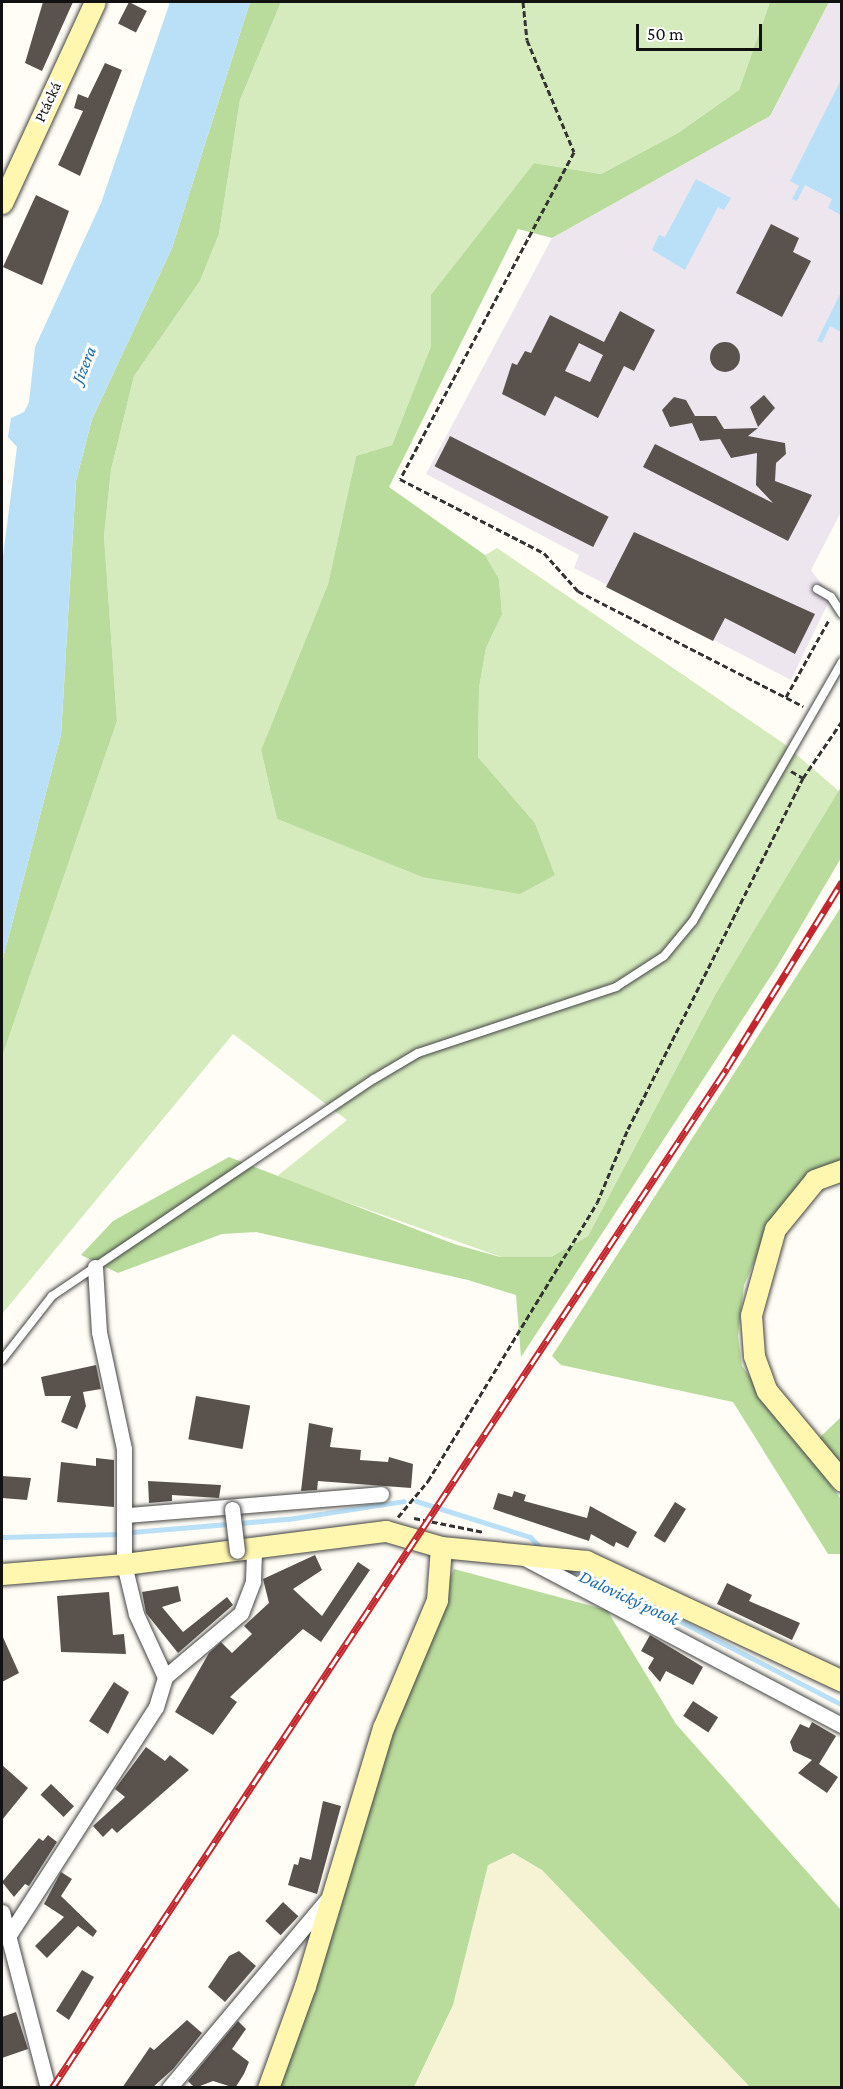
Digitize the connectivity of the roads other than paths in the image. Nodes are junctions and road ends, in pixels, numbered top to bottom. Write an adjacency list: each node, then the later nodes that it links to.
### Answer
1 (95, 2): 2 (main road, Ptácká)
2 (2, 203)
3 (817, 589): 4 (lane)
4 (839, 610)
5 (842, 662): 7 (lane)
6 (842, 1170): 9 (main road)
7 (95, 1268): 8 (lane); 12 (street)
8 (2, 1360)
9 (842, 1481)
10 (381, 1494): 11 (street)
11 (232, 1509): 12 (street); 14 (street, bridge)
12 (127, 1515): 16 (street)
13 (441, 1547): 14 (main road); 15 (main road); 21 (main road)
14 (245, 1550): 16 (main road); 18 (street)
15 (525, 1554): 19 (main road); 20 (street)
16 (124, 1564): 17 (main road); 18 (street)
17 (2, 1574)
18 (165, 1677): 23 (street)
19 (842, 1681)
20 (842, 1725)
21 (334, 1892): 25 (street); 26 (main road)
22 (2, 1912): 23 (street)
23 (9, 1935): 24 (street)
24 (48, 2088)
25 (169, 2088)
26 (268, 2088)

